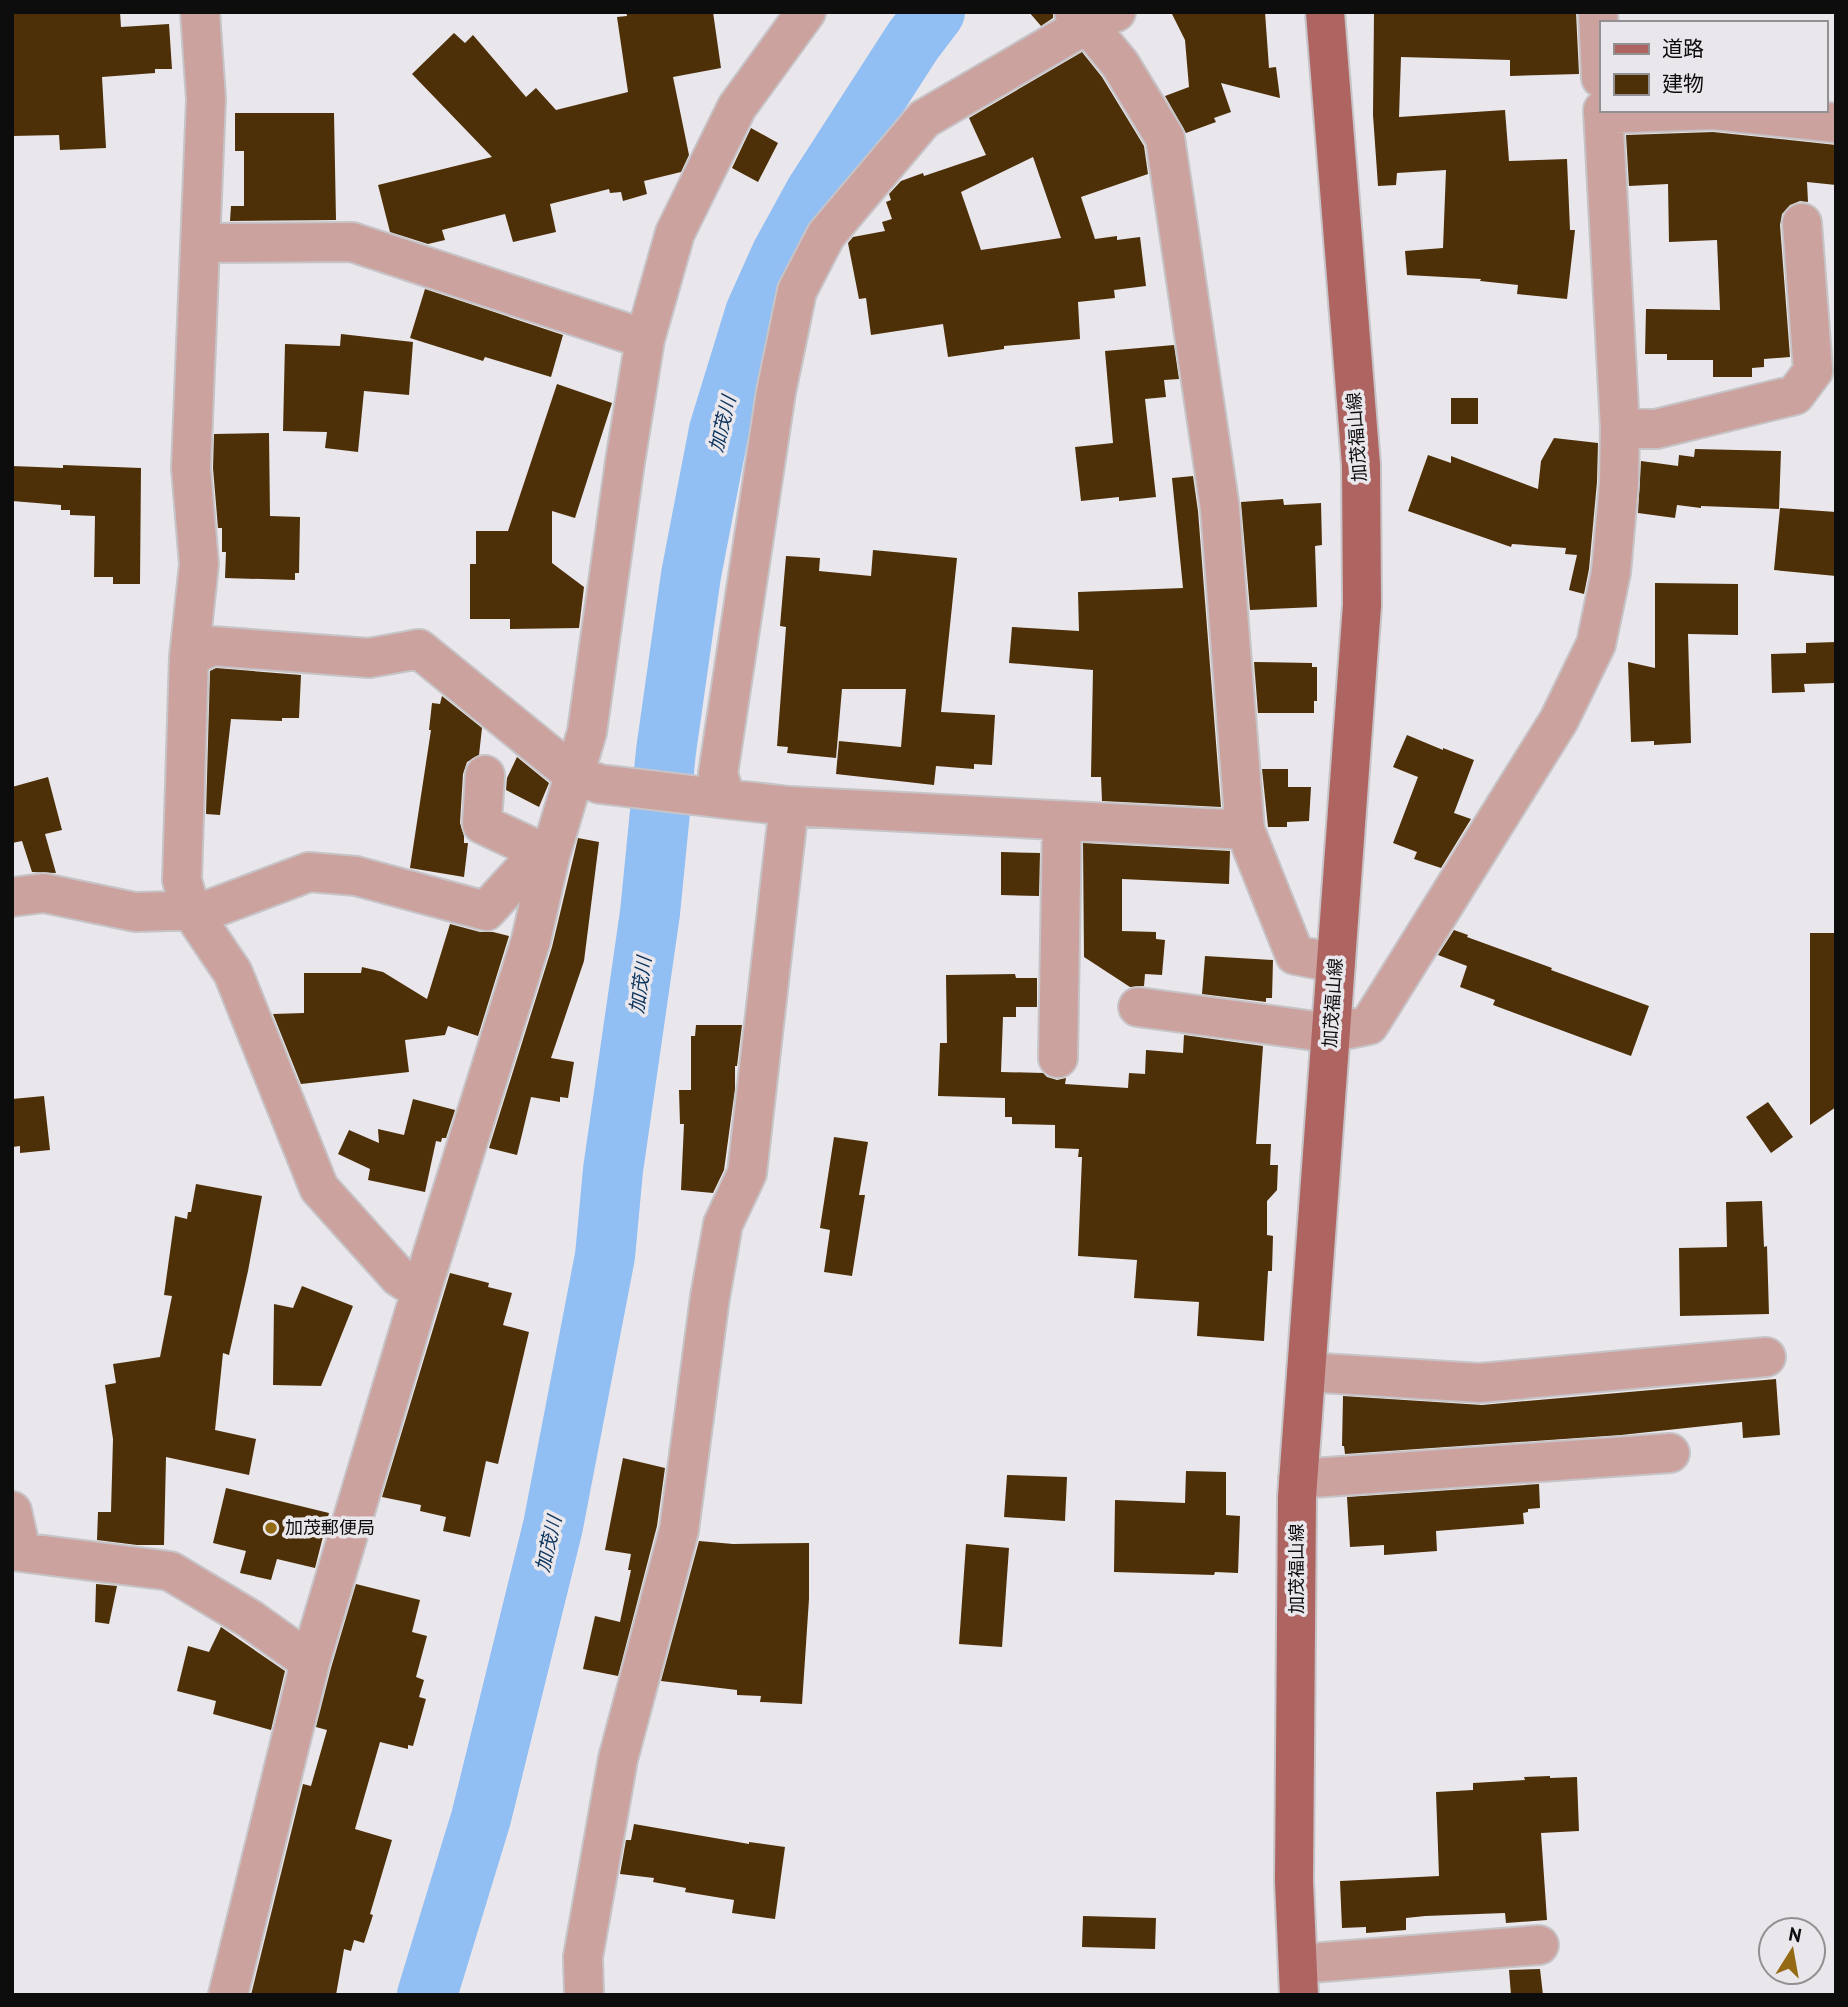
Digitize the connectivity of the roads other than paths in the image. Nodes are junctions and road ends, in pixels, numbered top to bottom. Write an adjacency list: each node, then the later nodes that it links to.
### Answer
1 (200, 12): 11 (street)
2 (806, 12): 12 (street)
3 (1325, 12): 24 (main road, 加茂福山線)
4 (1598, 12): 6 (street)
5 (1092, 16): 17 (street); 20 (street)
6 (1600, 56)
7 (1603, 112): 13 (street)
8 (1733, 112): 9 (street)
9 (1836, 123)
10 (1802, 223): 13 (street)
11 (201, 243): 12 (street); 14 (street)
12 (645, 339): 16 (street)
13 (1620, 428): 26 (street)
14 (189, 657): 16 (street); 23 (street)
15 (485, 775): 21 (street)
16 (587, 780): 17 (street); 21 (street)
17 (719, 799): 18 (street)
18 (789, 806): 19 (street); 39 (street)
19 (1062, 821): 20 (street); 27 (street)
20 (1245, 830): 24 (street)
21 (550, 856): 23 (street); 28 (street)
22 (12, 897): 23 (street)
23 (190, 909): 28 (street)
24 (1336, 963): 26 (main road, 加茂福山線)
25 (1138, 1007): 26 (street)
26 (1330, 1032): 30 (main road, 加茂福山線)
27 (1058, 1058)
28 (421, 1291): 35 (street)
29 (1766, 1357): 30 (street)
30 (1306, 1373): 32 (main road, 加茂福山線)
31 (1670, 1453): 32 (street)
32 (1298, 1479): 37 (main road, 加茂福山線)
33 (12, 1511): 34 (street)
34 (17, 1551): 35 (street)
35 (310, 1662): 38 (street)
36 (1539, 1945): 37 (street)
37 (1299, 1980)
38 (228, 1995)
39 (584, 1995)

